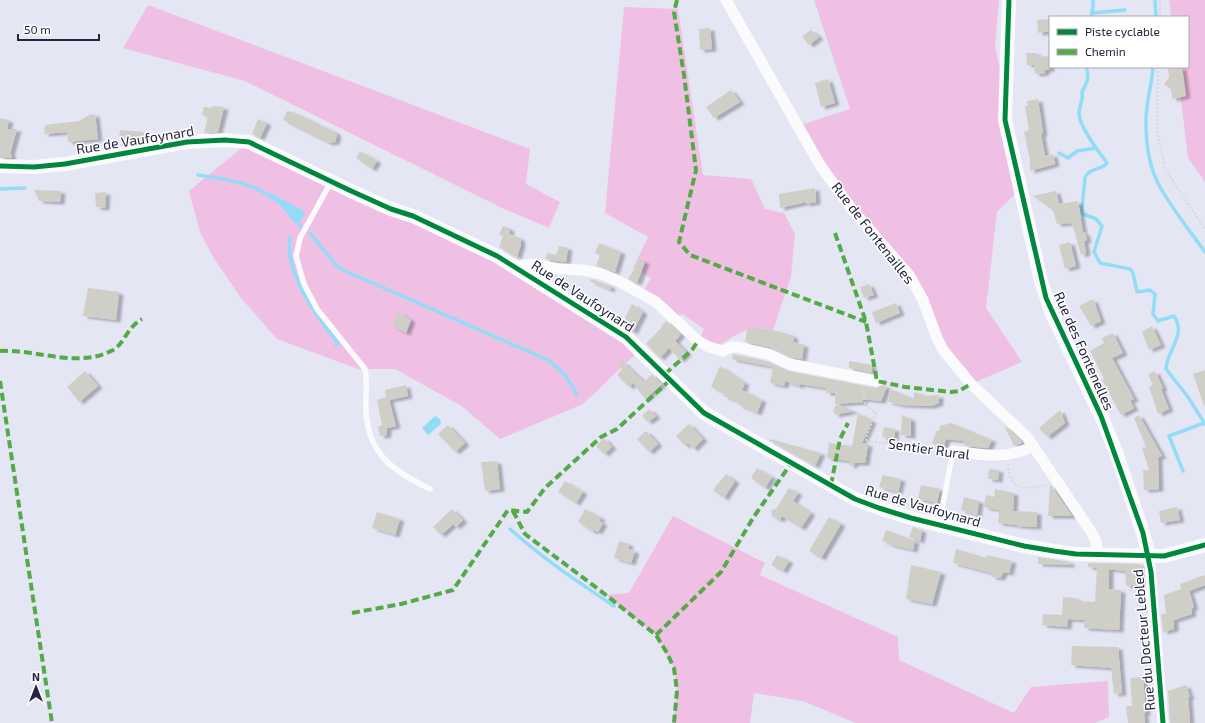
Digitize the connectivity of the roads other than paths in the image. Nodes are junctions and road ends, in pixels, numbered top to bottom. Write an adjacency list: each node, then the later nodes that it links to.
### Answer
1 (726, 0): 7 (street, Rue de Fontenailles)
2 (1009, 0): 13 (street, Rue des Fontenelles)
3 (0, 166): 4 (street, Rue de Vaufoynard)
4 (331, 181): 5 (street, Rue de Vaufoynard); 9 (lane)
5 (516, 268): 6 (street); 10 (street, Rue de Vaufoynard)
6 (877, 381)
7 (1033, 446): 8 (street, Sentier Rural); 12 (street, Rue de Fontenailles)
8 (952, 451): 10 (lane)
9 (430, 489)
10 (939, 525): 12 (street, Rue de Vaufoynard)
11 (1205, 545): 13 (street)
12 (1098, 554): 13 (street, Rue de Vaufoynard)
13 (1149, 556): 14 (street, Rue du Docteur Lebled)
14 (1163, 723)

